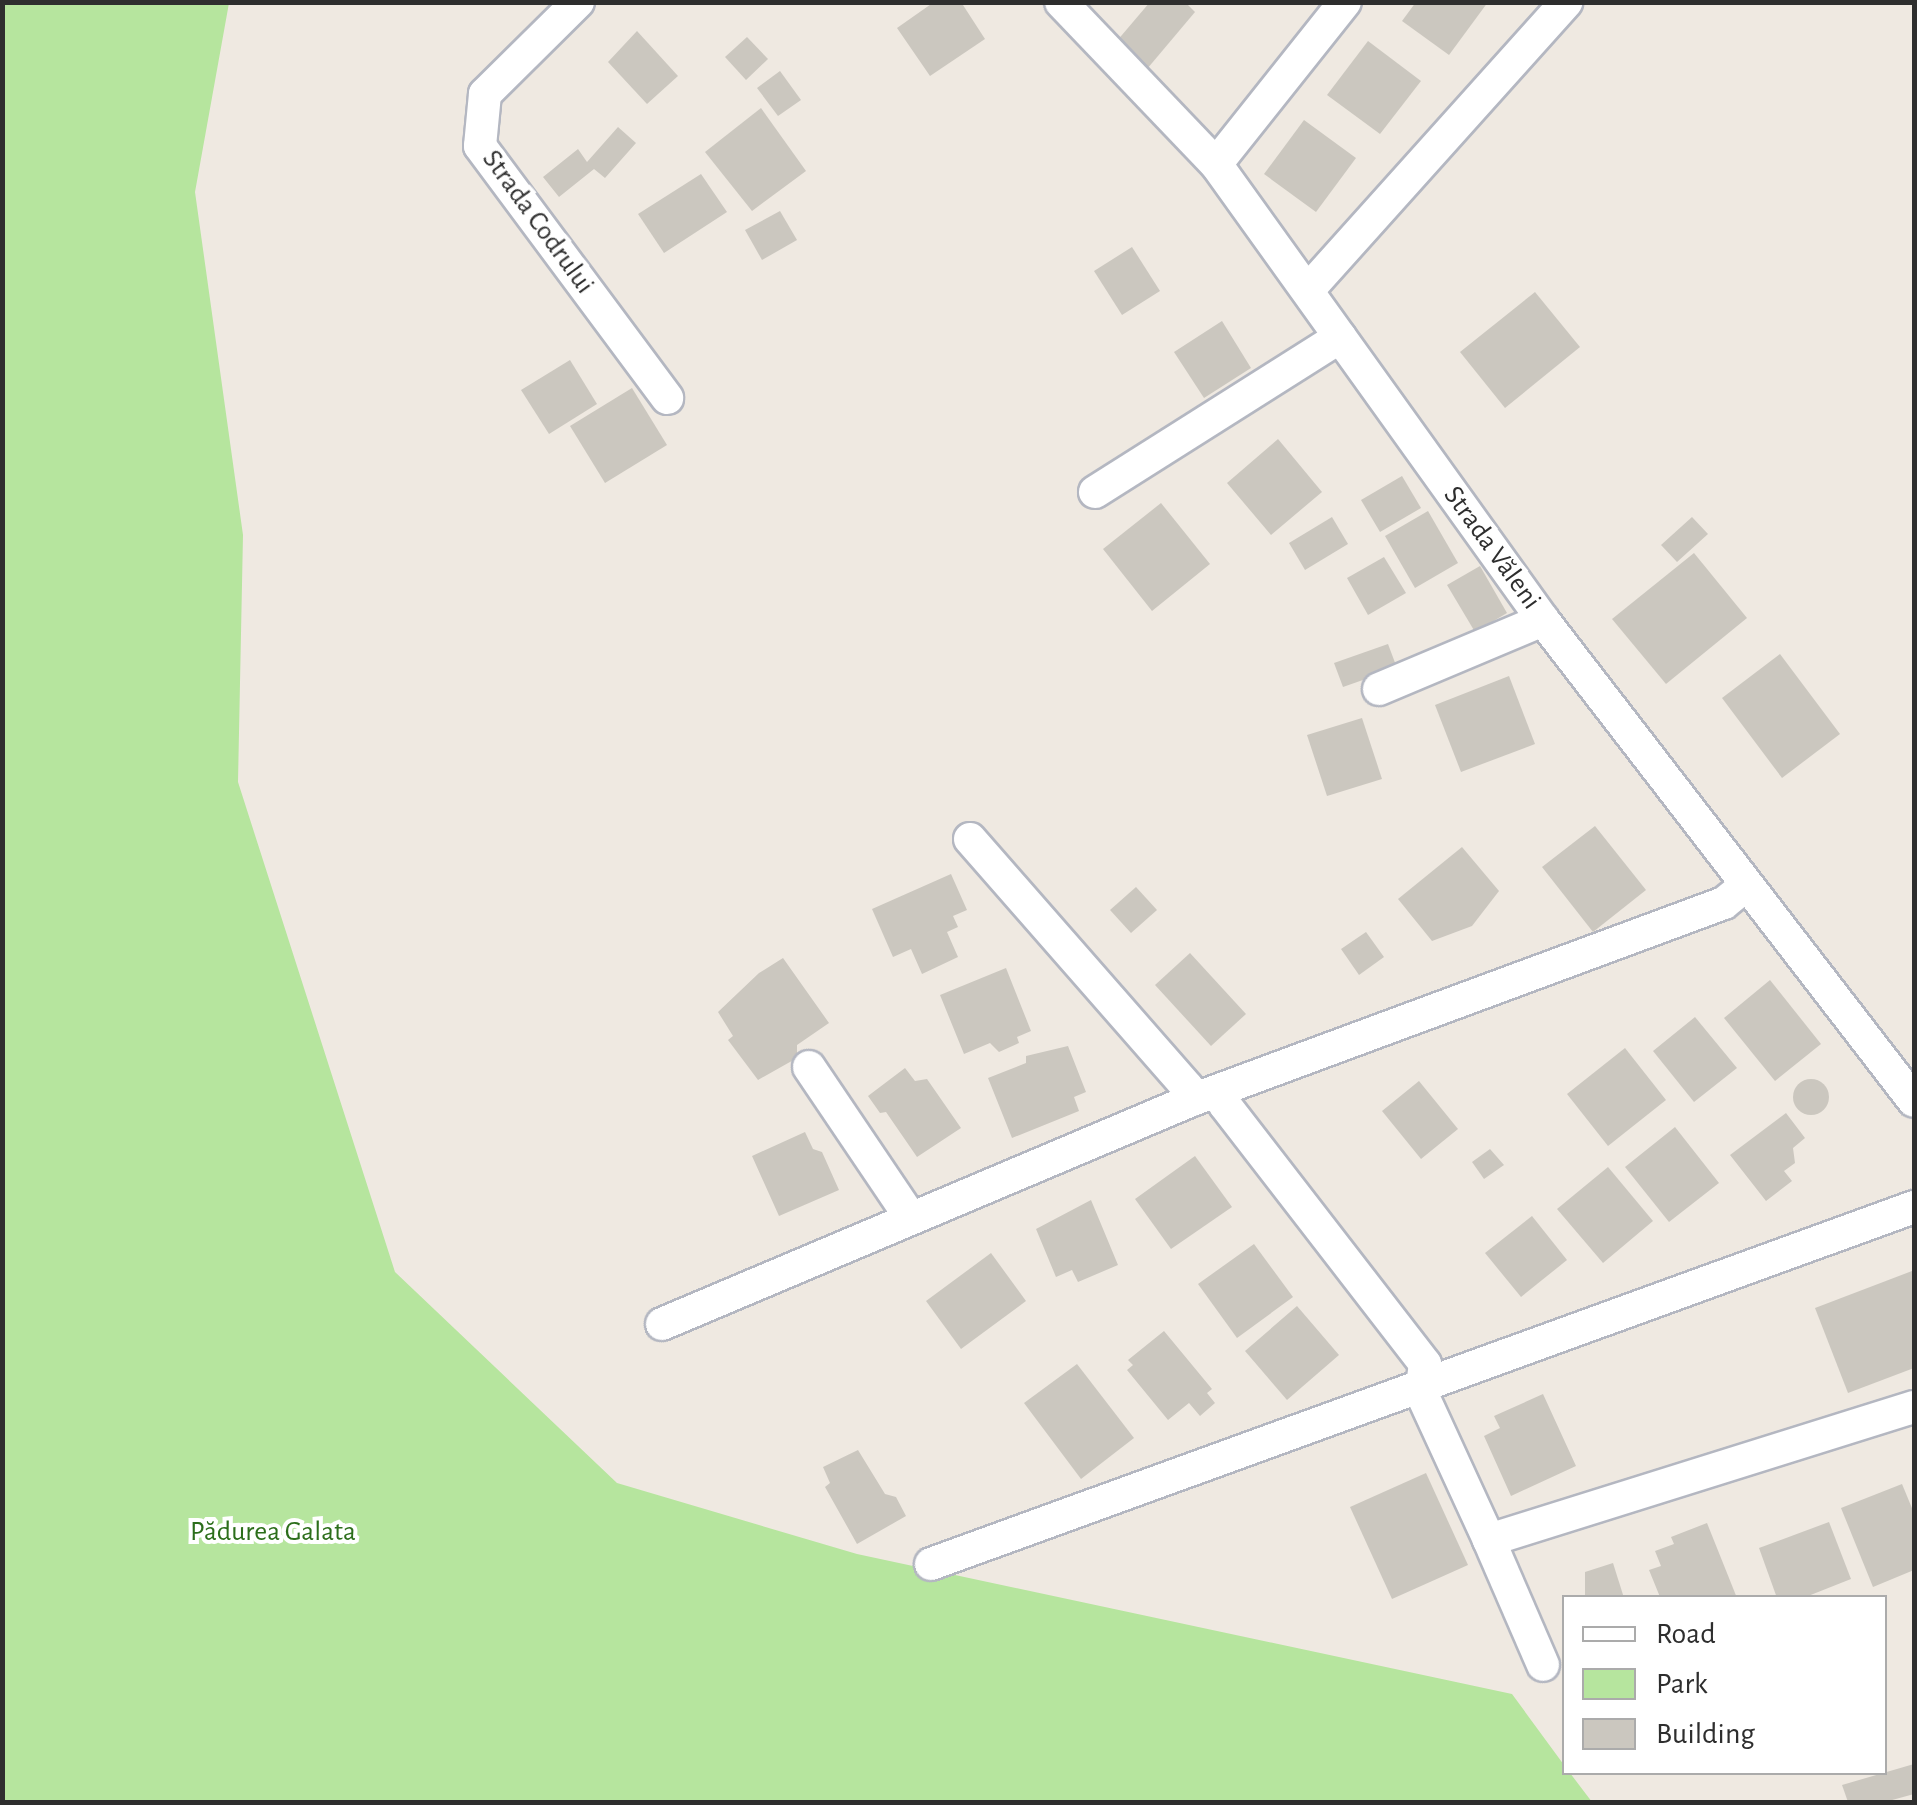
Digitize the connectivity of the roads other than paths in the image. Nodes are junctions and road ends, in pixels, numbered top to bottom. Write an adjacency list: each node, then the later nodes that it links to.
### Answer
1 (578, 2): 8 (street, Strada Codrului)
2 (1061, 2): 5 (street, Strada Văleni)
3 (1345, 2): 5 (street)
4 (1566, 2): 6 (street)
5 (1216, 164): 6 (street, Strada Văleni)
6 (1308, 290): 7 (street, Strada Văleni)
7 (1340, 337): 9 (street); 10 (street, Strada Văleni)
8 (667, 398)
9 (1095, 492)
10 (1543, 620): 11 (street); 13 (street, Strada Văleni)
11 (1379, 689)
12 (970, 839): 15 (street)
13 (1746, 886): 15 (street); 16 (street, Strada Văleni)
14 (808, 1067): 18 (street)
15 (1206, 1095): 18 (street); 20 (street)
16 (1914, 1101)
17 (1914, 1207): 20 (street)
18 (911, 1218): 19 (street)
19 (662, 1324)
20 (1424, 1382): 22 (street); 23 (street)
21 (1914, 1407): 22 (street)
22 (1489, 1540): 24 (street)
23 (931, 1564)
24 (1543, 1665)

